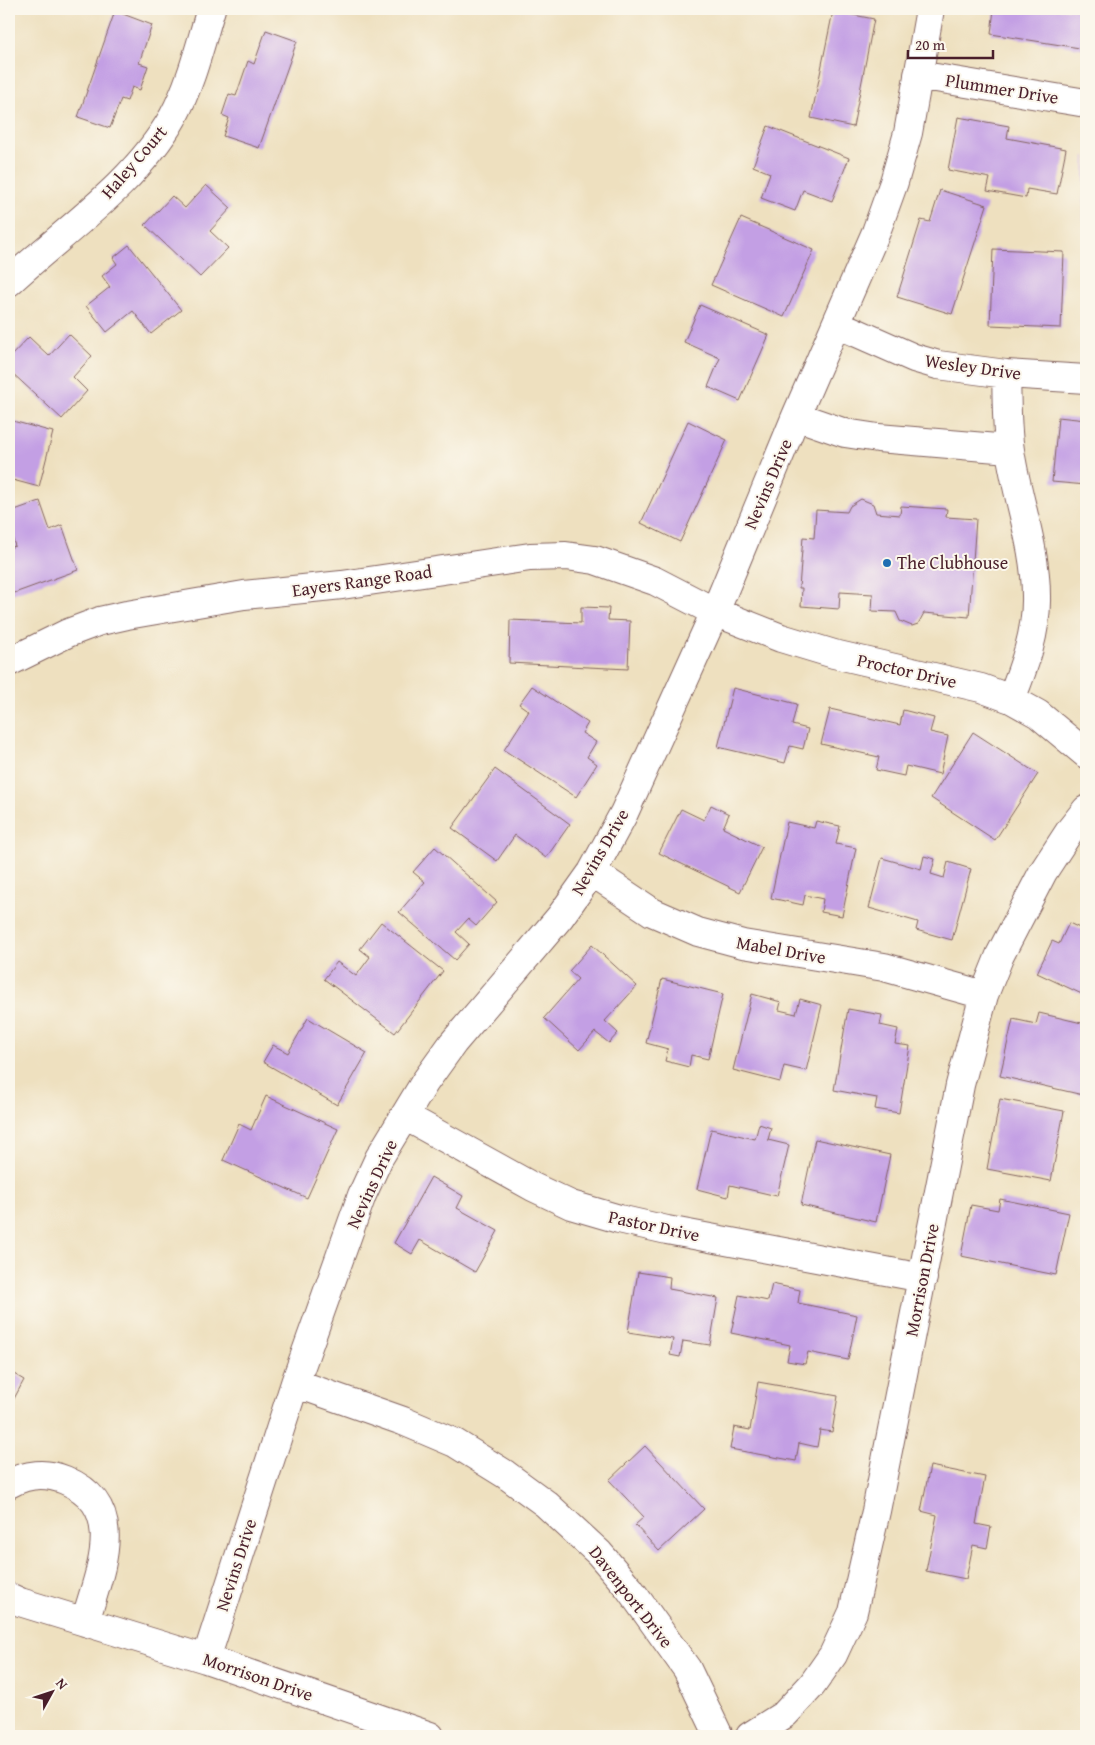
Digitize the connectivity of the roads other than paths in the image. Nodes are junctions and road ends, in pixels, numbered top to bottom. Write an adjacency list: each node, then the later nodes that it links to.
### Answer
1 (211, 9): 5 (street, Haley Court)
2 (930, 9): 3 (street, Nevins Drive)
3 (918, 75): 4 (street, Plummer Drive); 6 (street, Nevins Drive)
4 (1086, 103)
5 (9, 282)
6 (837, 324): 7 (street, Wesley Drive); 9 (street, Nevins Drive)
7 (1006, 374): 8 (street, Wesley Drive); 10 (street)
8 (1086, 379)
9 (796, 416): 10 (street); 11 (street, Nevins Drive)
10 (1009, 449): 13 (street)
11 (715, 612): 12 (street, Eayers Range Road); 13 (street, Proctor Drive); 16 (street, Nevins Drive)
12 (9, 662)
13 (1011, 699): 14 (street, Proctor Drive)
14 (1086, 754)
15 (1086, 810): 17 (street, Morrison Drive)
16 (592, 872): 17 (street, Mabel Drive); 18 (street, Nevins Drive)
17 (984, 995): 19 (street, Morrison Drive)
18 (404, 1116): 19 (street, Pastor Drive); 20 (street, Nevins Drive)
19 (923, 1278): 27 (street, Morrison Drive)
20 (295, 1383): 24 (street, Nevins Drive); 26 (street, Davenport Drive)
21 (9, 1484): 23 (street)
22 (9, 1597): 23 (street, Morrison Drive)
23 (84, 1622): 24 (street, Morrison Drive)
24 (206, 1660): 25 (street, Morrison Drive)
25 (430, 1736)
26 (719, 1736)
27 (750, 1736)

